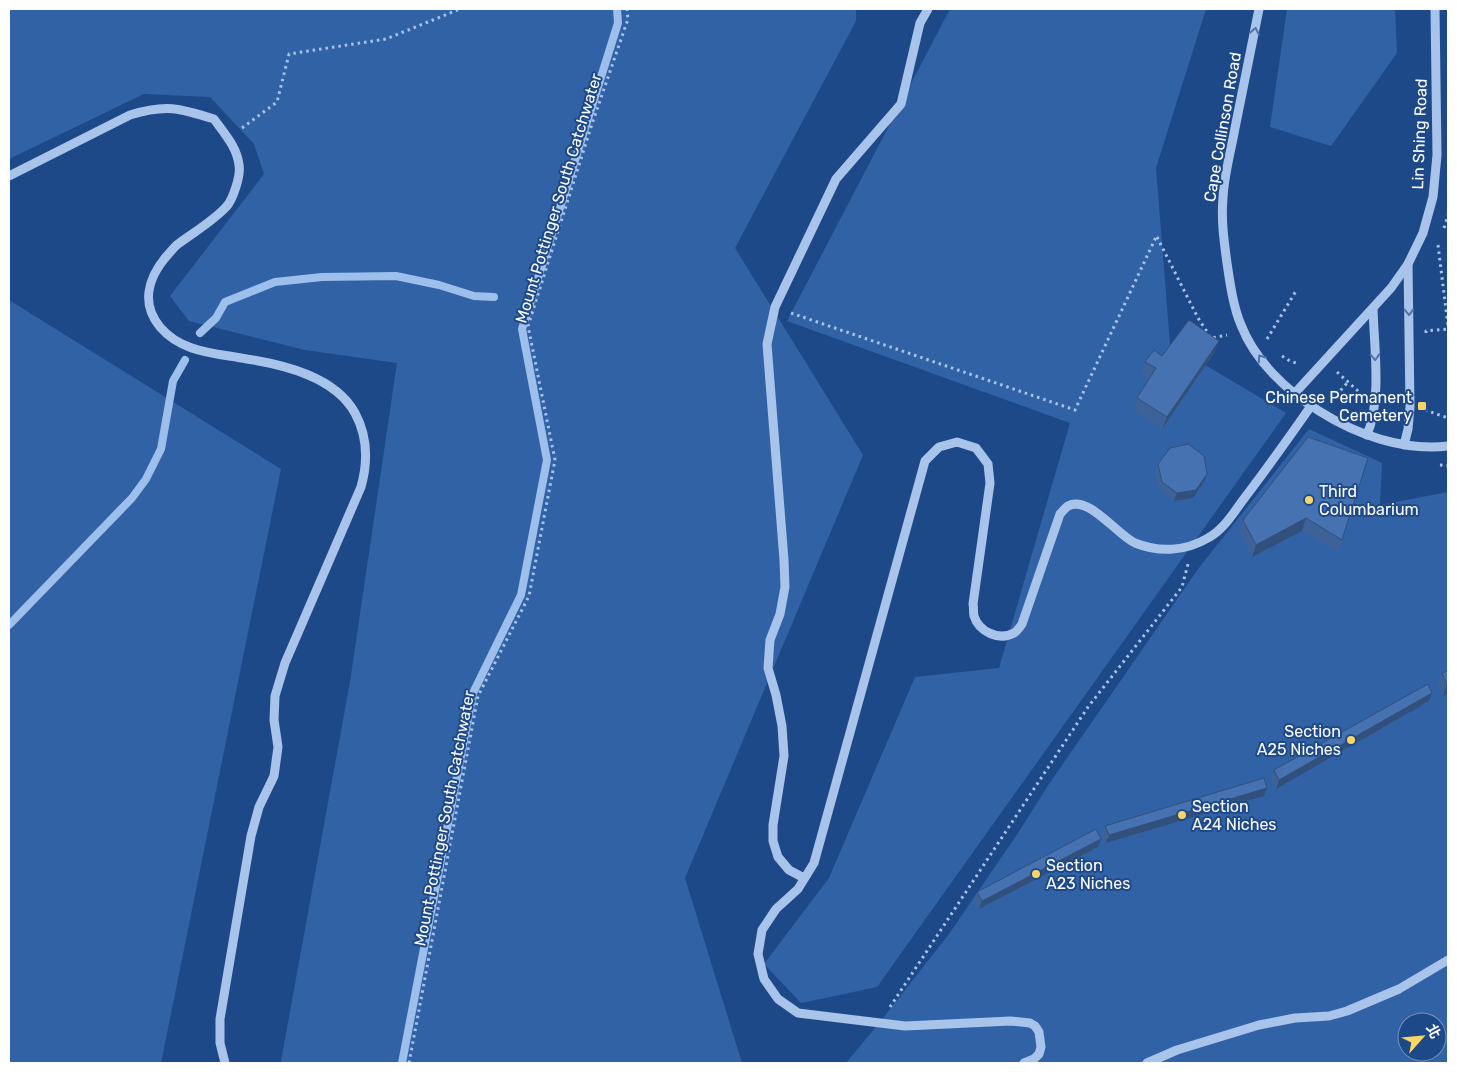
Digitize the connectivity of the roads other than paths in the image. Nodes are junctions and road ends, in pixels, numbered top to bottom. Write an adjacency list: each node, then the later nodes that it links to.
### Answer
1 (928, 9): 12 (street)
2 (1259, 9): 7 (street, Cape Collinson Road, one-way to 2)
3 (1435, 9): 5 (street, Lin Shing Road)
4 (9, 176): 14 (street)
5 (1408, 264): 6 (street, Lin Shing Road); 10 (street, one-way to 10)
6 (1373, 308): 7 (street, Lin Shing Road); 9 (street, one-way to 9)
7 (1295, 393): 8 (street, Cape Collinson Road)
8 (1311, 406): 9 (street, Cape Collinson Road); 12 (street)
9 (1367, 435): 10 (street, Cape Collinson Road)
10 (1404, 445): 11 (street, Cape Collinson Road)
11 (1448, 446)
12 (804, 878): 15 (street)
13 (1448, 960): 16 (street)
14 (225, 1063)
15 (1024, 1063)
16 (1147, 1063)

